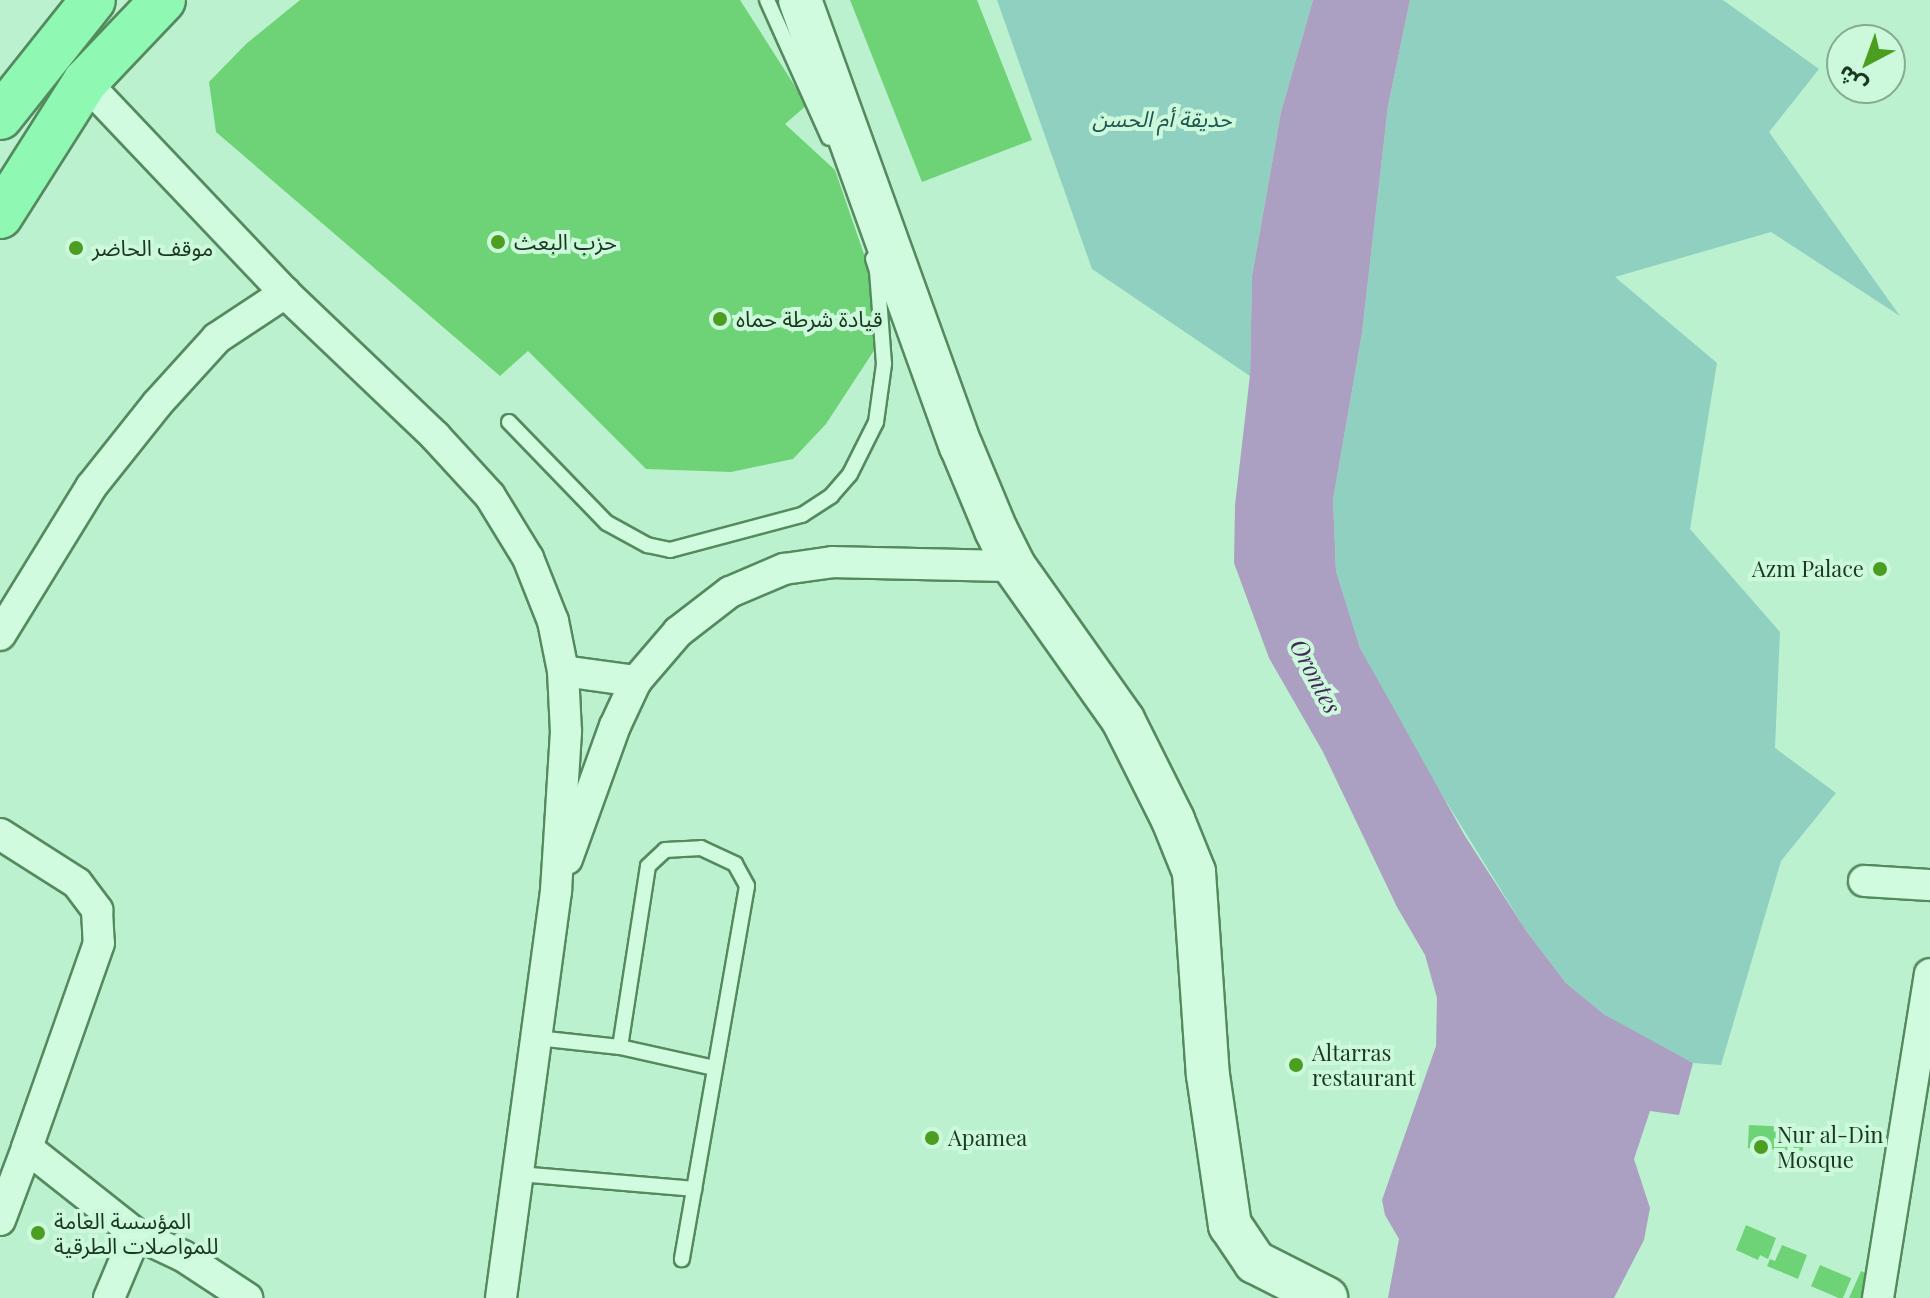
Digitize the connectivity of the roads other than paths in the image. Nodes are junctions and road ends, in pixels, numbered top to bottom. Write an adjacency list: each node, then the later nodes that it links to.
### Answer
1 (93, 0): 6 (main road)
2 (163, 0): 5 (main road)
3 (767, 0): 7 (lane)
4 (800, 0): 12 (main road)
5 (85, 82): 8 (main road); 10 (street)
6 (0, 117)
7 (835, 153)
8 (0, 216)
9 (867, 241): 11 (lane)
10 (285, 293): 13 (street); 14 (street)
11 (509, 422)
12 (1014, 566): 15 (street); 34 (main road)
13 (0, 635)
14 (563, 671): 15 (street); 19 (street)
15 (636, 681): 19 (street)
16 (0, 834): 25 (street)
17 (1864, 881): 18 (street)
18 (1930, 885)
19 (556, 891): 21 (street)
20 (1930, 974): 24 (street)
21 (537, 1038): 22 (lane); 26 (street)
22 (620, 1047): 23 (lane); 23 (lane)
23 (714, 1068): 27 (lane)
24 (1918, 1121): 35 (street)
25 (27, 1148): 28 (street); 29 (street)
26 (520, 1174): 27 (lane); 31 (street)
27 (694, 1189): 30 (lane)
28 (0, 1220)
29 (136, 1234): 32 (street); 33 (street)
30 (682, 1259)
31 (503, 1296)
32 (109, 1298)
33 (247, 1298)
34 (1326, 1298)
35 (1878, 1298)

